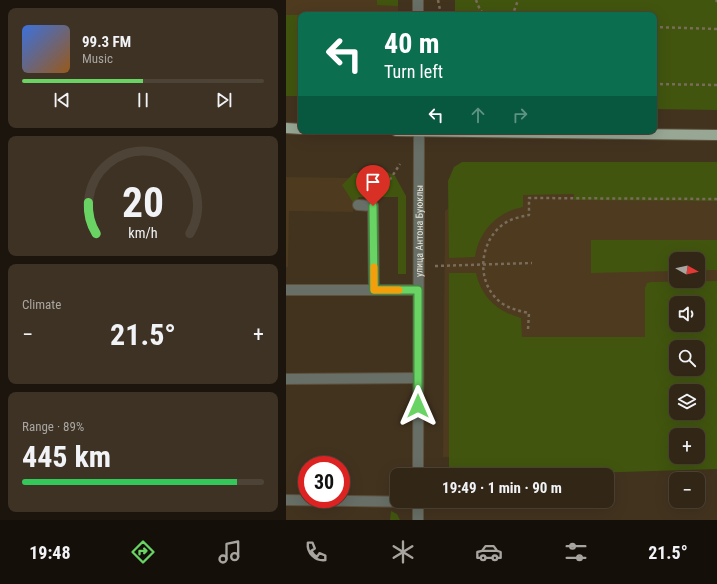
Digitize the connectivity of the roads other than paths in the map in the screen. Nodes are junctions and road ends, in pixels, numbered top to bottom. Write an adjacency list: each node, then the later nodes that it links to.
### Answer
1 (418, 0): 2 (street)
2 (418, 12)
3 (286, 128): 4 (main road)
4 (298, 129)
5 (419, 134): 11 (street, улица Антона Буюклы)
6 (642, 134): 7 (main road)
7 (717, 135)
8 (358, 205): 10 (street)
9 (286, 290): 10 (street)
10 (374, 290): 11 (street)
11 (418, 290): 12 (street, улица Антона Буюклы)
12 (418, 378): 13 (street); 14 (street, улица Антона Буюклы)
13 (286, 379)
14 (418, 468)
15 (286, 500): 16 (street)
16 (390, 501)
17 (418, 508): 18 (street)
18 (418, 520)

